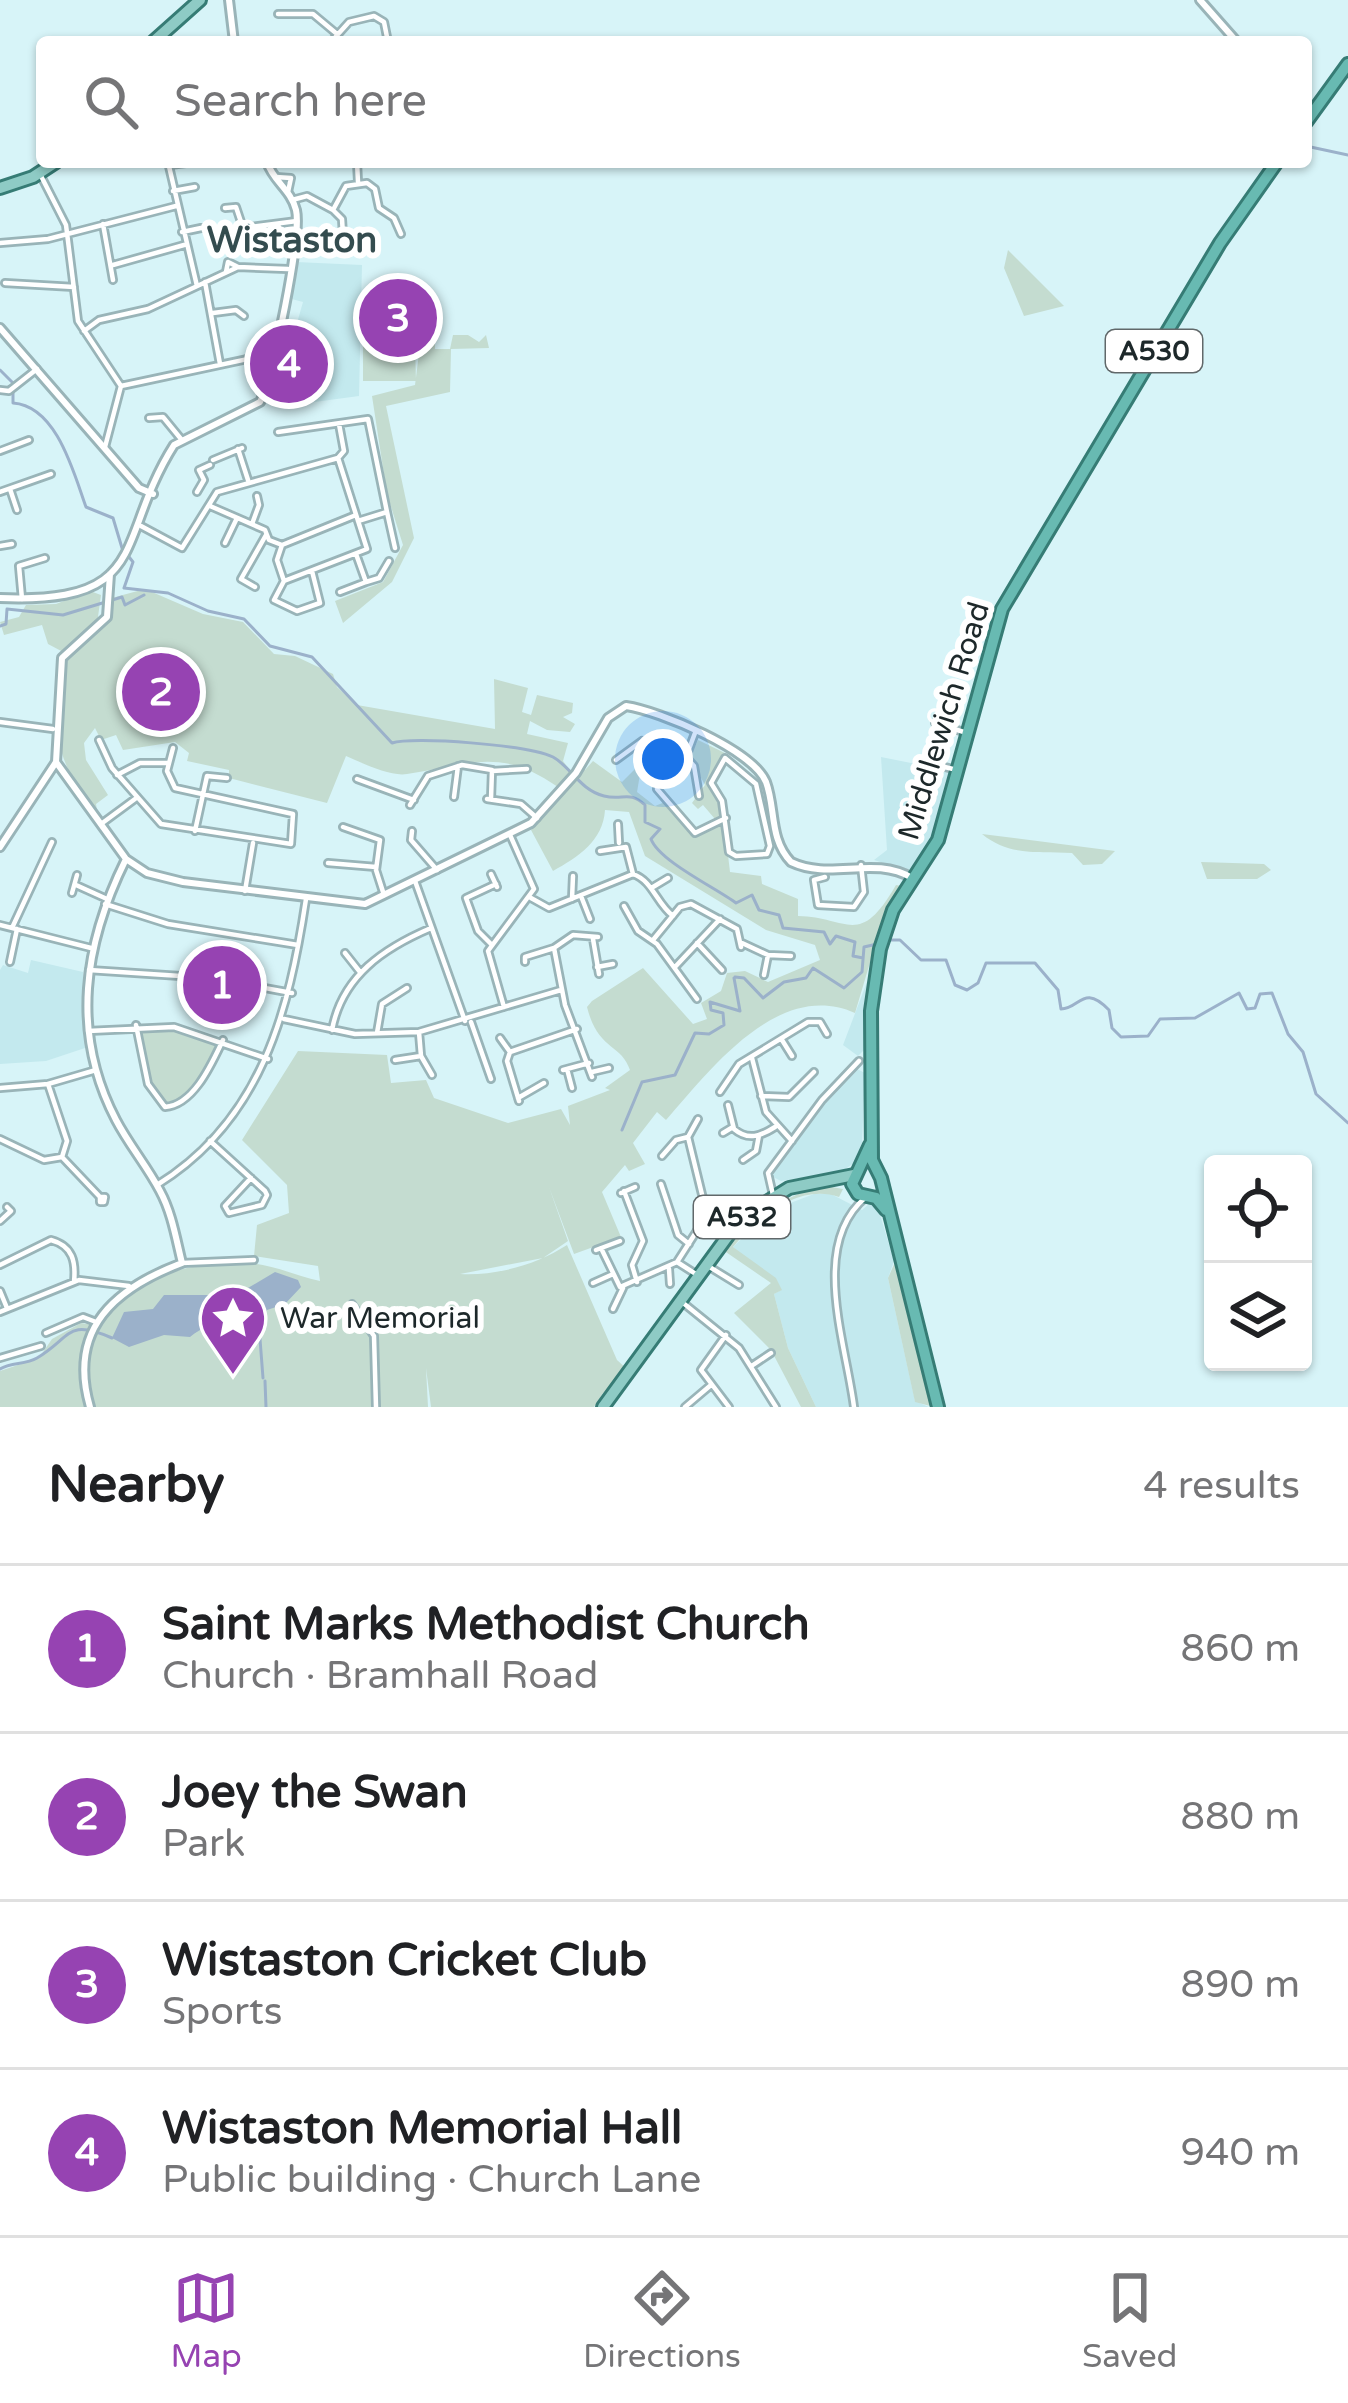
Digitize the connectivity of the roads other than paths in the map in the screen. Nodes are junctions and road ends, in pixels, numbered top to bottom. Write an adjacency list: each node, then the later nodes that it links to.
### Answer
1 (200, 0): 6 (main road)
2 (229, 0): 7 (street)
3 (1200, 0): 9 (street)
4 (278, 14): 5 (street)
5 (338, 34): 8 (street)
6 (160, 36)
7 (233, 36)
8 (387, 36)
9 (1232, 36)
10 (1348, 64): 11 (highway)
11 (1312, 110)
12 (48, 168): 17 (main road)
13 (169, 168): 21 (street)
14 (270, 168): 22 (street)
15 (357, 168): 18 (street)
16 (1273, 168): 101 (highway, Middlewich Road / A530)
17 (40, 174): 20 (main road); 32 (street)
18 (358, 182): 26 (street); 33 (street)
19 (196, 187): 21 (street)
20 (0, 188)
21 (173, 191): 23 (street)
22 (290, 196): 26 (street); 28 (street)
23 (176, 206): 27 (street); 31 (street)
24 (119, 208): 27 (street)
25 (225, 208): 28 (street)
26 (333, 210): 36 (street)
27 (122, 218): 29 (street)
28 (297, 221): 38 (street)
29 (103, 224): 32 (street); 37 (street)
30 (202, 228): 31 (street)
31 (182, 232): 35 (street)
32 (68, 235): 34 (street); 42 (street)
33 (400, 235)
34 (0, 244)
35 (184, 245): 37 (street); 43 (street)
36 (367, 249)
37 (113, 265): 39 (street)
38 (288, 269): 40 (street); 52 (street)
39 (113, 280)
40 (206, 282): 43 (street); 49 (street)
41 (4, 283): 42 (street)
42 (74, 286): 51 (street)
43 (197, 286): 44 (street)
44 (172, 298): 46 (street); 47 (street)
45 (146, 299): 47 (street)
46 (176, 308)
47 (148, 309): 51 (street)
48 (244, 312): 49 (street)
49 (213, 313): 53 (street)
50 (0, 328): 54 (street)
51 (84, 331): 55 (street)
52 (271, 354): 53 (street); 63 (street)
53 (220, 364): 55 (street)
54 (38, 369): 56 (street); 61 (street)
55 (121, 386): 59 (street)
56 (0, 390)
57 (149, 418): 63 (street)
58 (339, 422): 60 (street); 66 (street); 75 (street)
59 (109, 431): 61 (street); 64 (street)
60 (278, 432)
61 (93, 433): 64 (street)
62 (29, 439): 65 (street)
63 (181, 439): 71 (street)
64 (105, 447): 71 (street)
65 (0, 451)
66 (338, 458): 68 (street); 77 (street)
67 (49, 477): 69 (street)
68 (248, 480): 73 (street); 73 (street)
69 (10, 489): 70 (street); 74 (street)
70 (0, 492)
71 (153, 494): 79 (street)
72 (257, 496): 78 (street)
73 (210, 502): 76 (street); 79 (street)
74 (17, 510)
75 (387, 512): 77 (street); 83 (street)
76 (237, 518): 78 (street); 81 (street)
77 (357, 518): 82 (street); 84 (street)
78 (251, 524): 80 (street)
79 (141, 526): 87 (street)
80 (266, 535): 82 (street); 92 (street)
81 (225, 543)
82 (282, 545): 89 (street)
83 (395, 548)
84 (356, 554): 88 (street); 90 (street)
85 (44, 558): 96 (street)
86 (389, 561): 90 (street)
87 (112, 571): 91 (street); 94 (street)
88 (313, 571): 89 (street); 89 (street)
89 (284, 581)
90 (366, 582): 93 (street)
91 (90, 586): 94 (street); 96 (street)
92 (255, 587)
93 (340, 592)
94 (106, 597): 99 (street)
95 (0, 598): 96 (street)
96 (22, 599)
97 (0, 722): 99 (street)
98 (935, 723): 101 (street)
99 (53, 729): 106 (street)
100 (694, 733): 105 (street); 121 (street); 138 (street)
101 (968, 733): 112 (highway, Middlewich Road / A530)
102 (99, 740): 114 (street)
103 (172, 748): 108 (street)
104 (616, 755): 107 (street)
105 (686, 757): 107 (street); 119 (street)
106 (56, 762): 123 (street); 133 (street)
107 (665, 762): 122 (street)
108 (168, 763): 114 (street); 118 (street)
109 (928, 763): 112 (street)
110 (458, 766): 113 (street); 116 (street); 117 (street)
111 (524, 770): 113 (street)
112 (958, 770): 148 (highway, Middlewich Road / A530)
113 (492, 771): 121 (street)
114 (117, 776): 120 (street)
115 (227, 778): 118 (street)
116 (355, 790)
117 (468, 794)
118 (203, 796): 126 (street); 129 (street)
119 (699, 796)
120 (135, 799): 123 (street); 126 (street)
121 (537, 818): 128 (street)
122 (726, 818): 122 (street)
123 (99, 826): 136 (street)
124 (348, 827): 139 (street)
125 (620, 829): 132 (street)
126 (195, 831): 129 (street)
127 (412, 831): 131 (street)
128 (510, 835): 140 (street); 155 (street)
129 (253, 841): 151 (street)
130 (52, 842): 165 (street)
131 (416, 844): 135 (street); 140 (street)
132 (619, 845): 134 (street); 142 (street)
133 (0, 847)
134 (601, 849)
135 (410, 850)
136 (126, 859): 151 (street); 158 (street)
137 (328, 863): 139 (street)
138 (860, 865): 145 (street); 148 (street)
139 (376, 867): 153 (street)
140 (437, 870): 147 (street)
141 (491, 874): 168 (street)
142 (632, 874): 150 (street); 154 (street)
143 (77, 875): 149 (street)
144 (573, 875): 157 (street)
145 (825, 877)
146 (668, 878): 150 (street)
147 (415, 880): 153 (street); 164 (street)
148 (909, 882): 231 (highway, Middlewich Road / A530)
149 (76, 885): 152 (street); 158 (street)
150 (651, 888): 161 (street)
151 (245, 891): 156 (street)
152 (72, 893)
153 (385, 895): 156 (street)
154 (581, 896): 157 (street); 160 (street)
155 (531, 898): 157 (street); 168 (street)
156 (306, 899): 169 (street)
157 (572, 899)
158 (106, 902): 169 (street); 171 (street)
159 (624, 906): 166 (street)
160 (590, 916)
161 (673, 916): 162 (street); 166 (street)
162 (720, 919): 167 (street); 174 (street)
163 (0, 925): 165 (street)
164 (431, 928): 181 (street); 190 (street)
165 (14, 929): 171 (street); 175 (street)
166 (652, 940): 178 (street)
167 (697, 943): 178 (street); 180 (street)
168 (491, 944): 187 (street)
169 (299, 945): 185 (street)
170 (787, 947): 174 (street)
171 (92, 948): 179 (street)
172 (554, 948): 176 (street); 177 (street); 184 (street)
173 (345, 954): 181 (street)
174 (768, 955): 182 (street)
175 (9, 960)
176 (525, 962)
177 (610, 966)
178 (674, 968): 186 (street)
179 (88, 970): 185 (street); 193 (street)
180 (718, 970)
181 (360, 972): 194 (street)
182 (764, 975)
183 (407, 988): 196 (street)
184 (561, 990): 187 (street); 192 (street)
185 (292, 993): 189 (street)
186 (697, 999)
187 (504, 1007): 190 (street)
188 (240, 1018): 198 (street)
189 (284, 1019): 194 (street); 206 (street)
190 (467, 1020): 195 (street); 214 (street)
191 (136, 1025): 193 (street); 198 (street); 201 (street)
192 (577, 1030): 202 (street); 209 (street)
193 (88, 1031): 211 (street)
194 (332, 1031): 196 (street)
195 (419, 1032): 196 (street); 203 (street)
196 (376, 1034)
197 (827, 1034): 200 (street)
198 (214, 1036): 201 (street)
199 (500, 1038): 202 (street)
200 (781, 1038): 204 (street); 205 (street)
201 (224, 1040): 206 (street)
202 (511, 1052): 216 (street)
203 (421, 1056): 207 (street); 213 (street)
204 (792, 1056)
205 (751, 1057): 219 (street); 220 (street)
206 (268, 1059): 229 (street)
207 (395, 1060)
208 (859, 1061): 230 (street)
209 (589, 1063): 210 (street); 217 (street)
210 (606, 1067)
211 (96, 1070): 215 (street); 241 (street)
212 (815, 1073): 220 (street)
213 (432, 1075)
214 (490, 1079)
215 (48, 1084): 218 (street); 233 (street)
216 (539, 1084)
217 (569, 1085)
218 (0, 1088)
219 (720, 1092)
220 (761, 1096): 224 (street)
221 (728, 1105): 223 (street)
222 (698, 1119): 227 (street)
223 (734, 1127): 225 (street); 226 (street)
224 (775, 1127): 226 (street); 230 (street)
225 (723, 1132)
226 (759, 1136): 234 (street)
227 (688, 1137): 232 (street); 250 (street)
228 (0, 1139): 233 (street)
229 (210, 1141): 237 (street); 241 (street)
230 (792, 1142): 243 (street)
231 (872, 1142): 235 (highway, Middlewich Road / A530); 236 (highway, Middlewich Road / A530)
232 (662, 1156)
233 (62, 1157): 245 (street)
234 (743, 1160)
235 (876, 1170): 236 (highway); 239 (highway, Middlewich Road)
236 (856, 1172): 238 (main road, A532); 244 (highway)
237 (250, 1178): 237 (street)
238 (837, 1180): 243 (main road, A532); 244 (main road)
239 (882, 1183): 244 (highway); 246 (highway)
240 (661, 1184): 250 (street)
241 (157, 1185): 253 (street)
242 (635, 1186): 259 (street)
243 (773, 1196): 256 (main road, A532)
244 (860, 1196): 246 (highway); 284 (street)
245 (100, 1197)
246 (887, 1212): 285 (highway)
247 (18, 1216): 248 (street)
248 (0, 1221)
249 (620, 1241): 257 (street)
250 (689, 1244): 252 (street)
251 (254, 1259): 253 (street)
252 (677, 1262): 255 (street); 256 (street)
253 (182, 1263): 263 (street)
254 (0, 1265): 258 (street)
255 (669, 1269): 259 (street); 261 (street)
256 (702, 1270): 262 (street); 266 (main road, A532)
257 (611, 1275): 260 (street); 264 (street)
258 (74, 1282): 263 (street); 269 (street)
259 (637, 1282): 264 (street)
260 (593, 1283)
261 (670, 1284)
262 (739, 1285)
263 (129, 1286): 270 (street)
264 (623, 1288): 268 (street)
265 (0, 1291): 269 (street)
266 (682, 1302): 272 (street); 280 (main road, A532)
267 (352, 1304): 279 (street)
268 (613, 1310)
269 (4, 1311)
270 (95, 1328): 271 (street); 278 (street)
271 (46, 1333)
272 (726, 1335): 276 (street); 277 (street)
273 (41, 1346): 275 (street)
274 (771, 1353): 276 (street)
275 (0, 1358)
276 (753, 1365): 283 (street)
277 (711, 1385): 281 (street); 282 (street)
278 (91, 1407)
279 (376, 1407)
280 (603, 1407)
281 (685, 1407)
282 (729, 1407)
283 (776, 1407)
284 (854, 1407)
285 (938, 1407)

